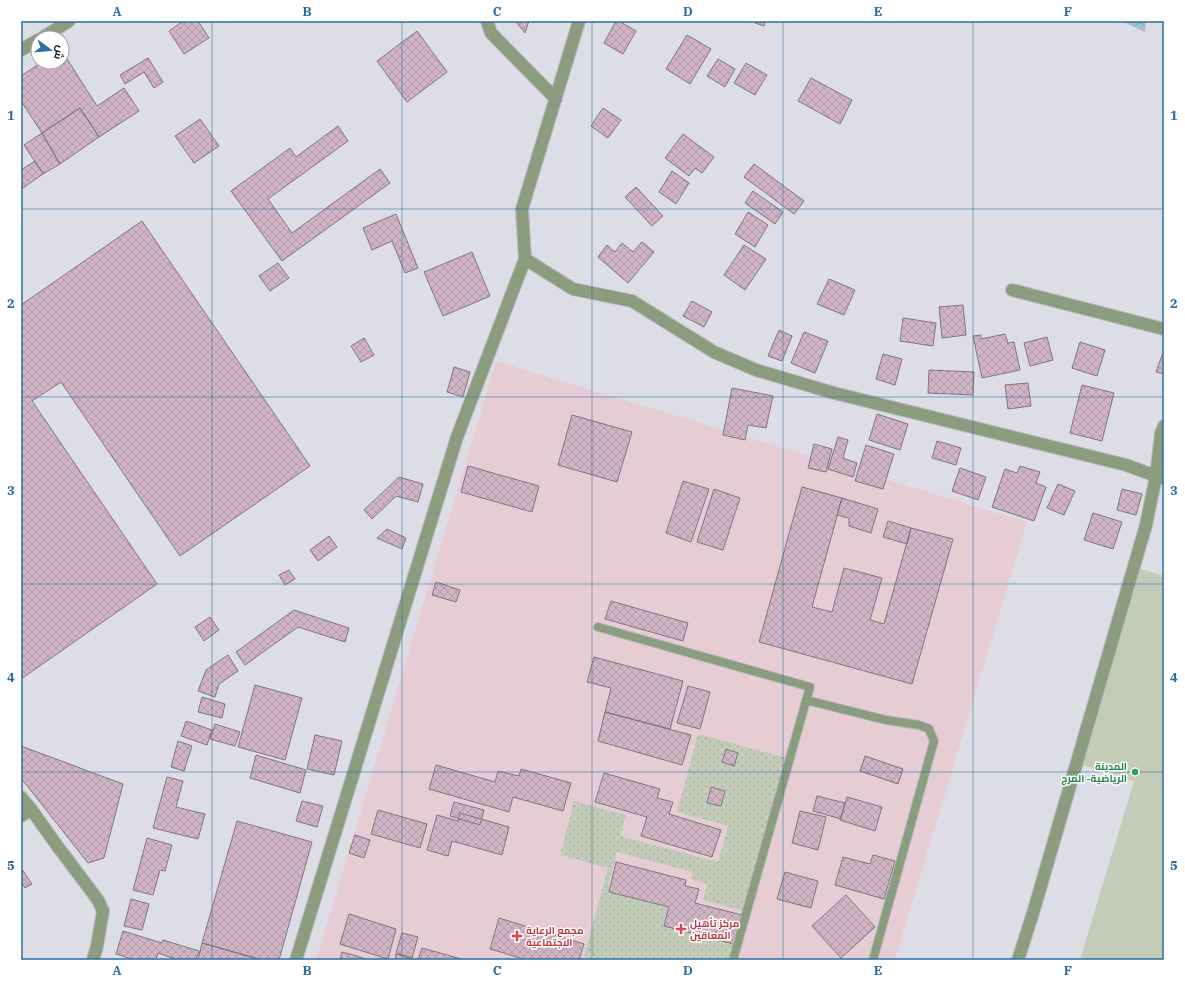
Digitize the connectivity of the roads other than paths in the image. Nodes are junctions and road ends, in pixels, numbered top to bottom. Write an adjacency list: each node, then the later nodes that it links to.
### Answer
1 (69, 21): 4 (street)
2 (487, 21): 7 (street)
3 (579, 21): 7 (street)
4 (53, 25)
5 (30, 45): 6 (street)
6 (21, 50)
7 (556, 99): 8 (street)
8 (525, 259): 12 (street); 18 (street)
9 (1012, 290): 10 (street)
10 (1164, 329)
11 (1164, 426): 12 (street)
12 (1160, 477): 21 (street)
13 (598, 627): 14 (lane)
14 (806, 700): 19 (lane); 20 (lane)
15 (21, 797): 16 (street)
16 (26, 812): 17 (street)
17 (93, 960)
18 (296, 960)
19 (733, 960)
20 (873, 960)
21 (1018, 960)

